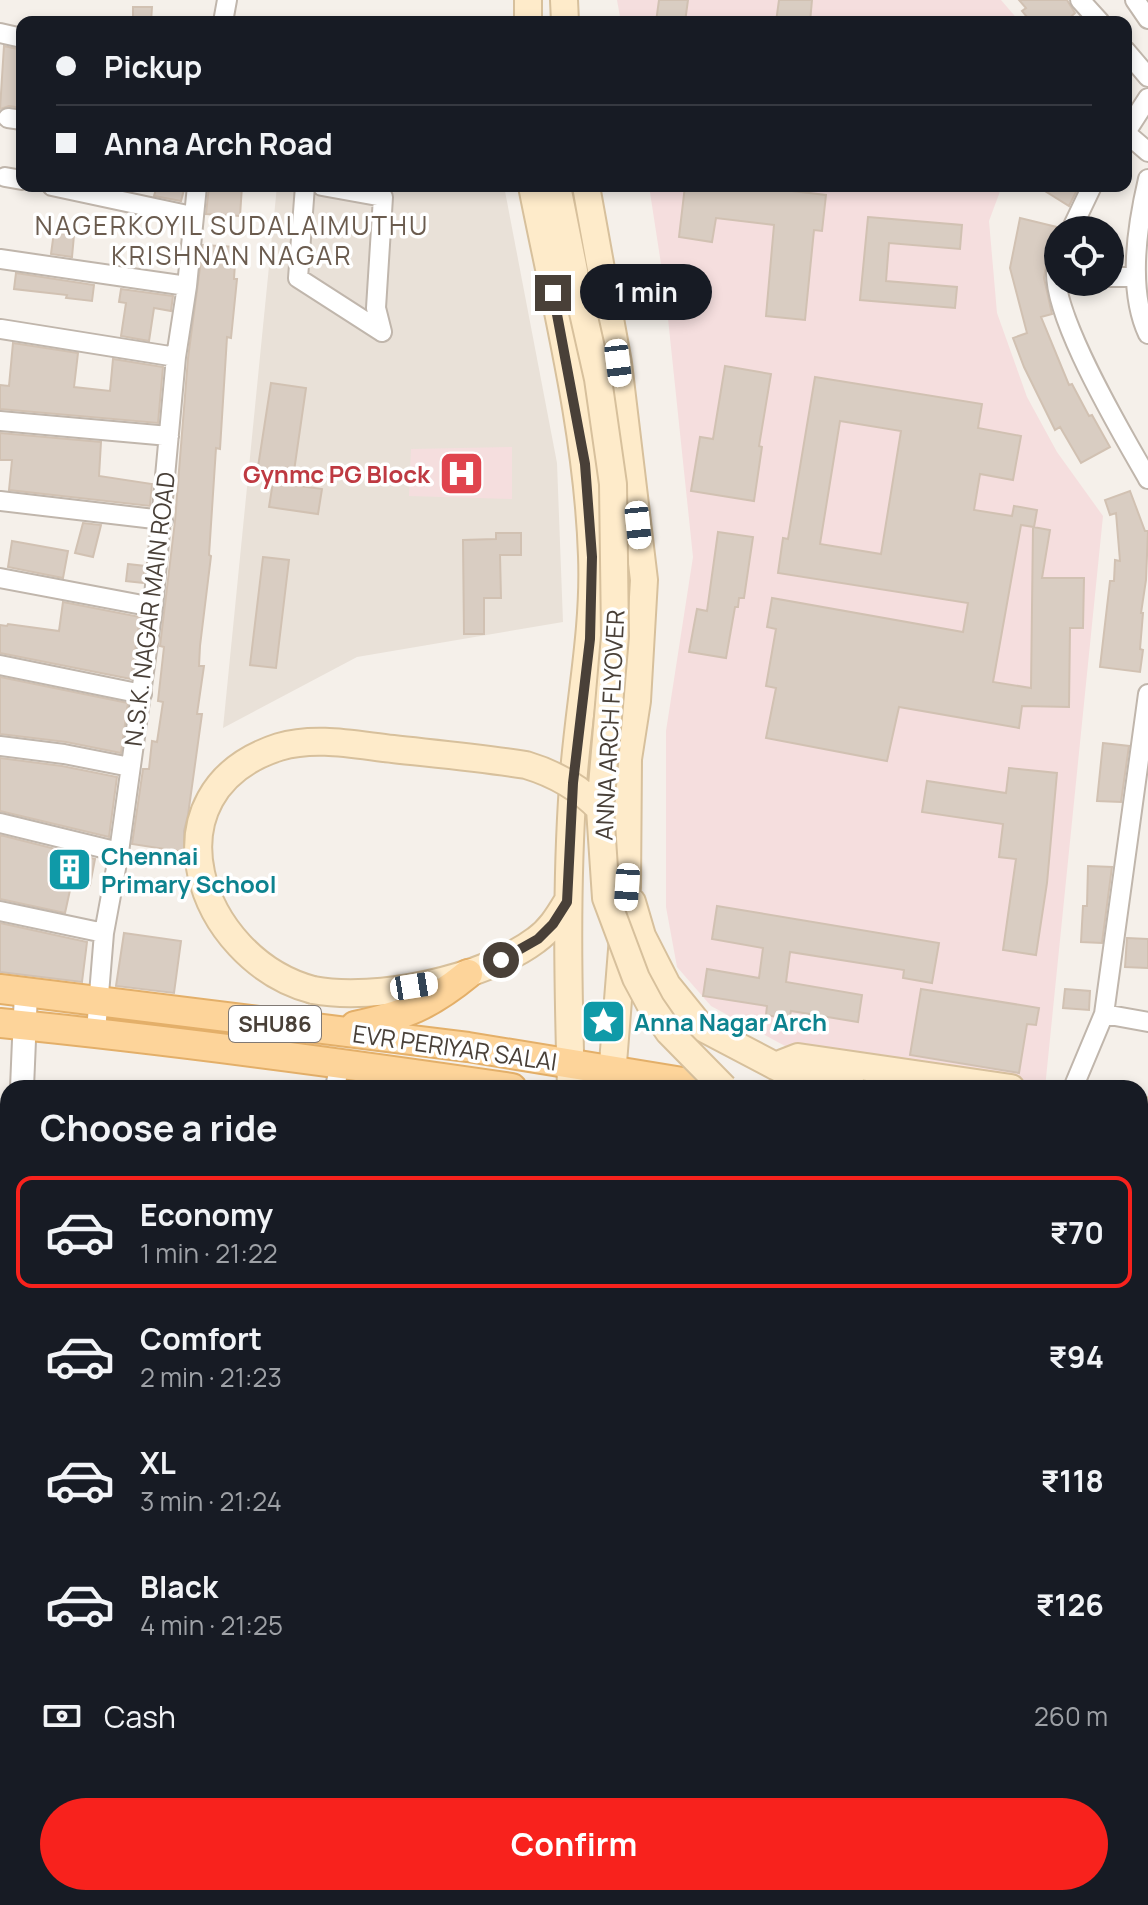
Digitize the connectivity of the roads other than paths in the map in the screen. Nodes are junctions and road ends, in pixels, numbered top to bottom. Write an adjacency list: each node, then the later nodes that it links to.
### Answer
1 (1080, 0): 3 (street)
2 (1135, 0): 4 (street)
3 (1095, 16)
4 (1148, 19)
5 (1148, 98): 6 (street)
6 (1132, 123)
7 (1132, 137): 8 (street)
8 (1148, 152)
9 (1148, 179): 22 (street)
10 (80, 192): 18 (street)
11 (196, 192): 18 (street, N.S.K. NAGAR MAIN ROAD)
12 (305, 192): 13 (street)
13 (355, 192)
14 (533, 192): 39 (main road)
15 (558, 192): 42 (main road, ANNA ARCH FLYOVER, bridge)
16 (587, 192): 40 (main road)
17 (1089, 192): 19 (street)
18 (192, 216): 23 (street, N.S.K. NAGAR MAIN ROAD)
19 (1078, 216)
20 (0, 259): 23 (street)
21 (1124, 277): 22 (street)
22 (1136, 277): 26 (street)
23 (187, 286): 27 (street, N.S.K. NAGAR MAIN ROAD)
24 (1061, 296): 30 (street)
25 (1, 329): 27 (street)
26 (1148, 334)
27 (176, 357): 29 (street, N.S.K. NAGAR MAIN ROAD)
28 (0, 421): 29 (street)
29 (169, 436): 32 (street, N.S.K. NAGAR MAIN ROAD)
30 (1148, 479)
31 (0, 501): 32 (street)
32 (163, 520): 34 (street, N.S.K. NAGAR MAIN ROAD)
33 (0, 578): 34 (street)
34 (153, 607): 36 (street, N.S.K. NAGAR MAIN ROAD)
35 (0, 665): 36 (street)
36 (142, 694): 41 (street, N.S.K. NAGAR MAIN ROAD)
37 (1148, 694): 54 (street)
38 (0, 746): 41 (street)
39 (576, 753): 40 (main road); 44 (main road)
40 (628, 759): 45 (main road)
41 (130, 767): 46 (street, N.S.K. NAGAR MAIN ROAD)
42 (600, 809): 51 (main road, bridge); 65 (main road, ANNA ARCH FLYOVER, bridge)
43 (0, 823): 46 (street)
44 (571, 824): 45 (main road); 48 (main road)
45 (627, 825): 47 (main road)
46 (119, 852): 50 (street, N.S.K. NAGAR MAIN ROAD)
47 (627, 887): 59 (main road); 62 (main road)
48 (567, 902): 51 (main road); 61 (main road)
49 (0, 911): 50 (street)
50 (104, 933): 53 (street, N.S.K. NAGAR MAIN ROAD)
51 (468, 974): 58 (main road)
52 (13, 991): 53 (main road, EVR PERIYAR SALAI / SHU86); 56 (street)
53 (96, 1002): 57 (street, N.S.K. NAGAR MAIN ROAD); 58 (main road, EVR PERIYAR SALAI / SHU86)
54 (1104, 1014): 55 (street); 68 (street)
55 (1148, 1022)
56 (13, 1025): 57 (main road, EVR PERIYAR SALAI / SHU86); 63 (street)
57 (96, 1031): 60 (main road, EVR PERIYAR SALAI / SHU86)
58 (331, 1031): 61 (main road, EVR PERIYAR SALAI / SHU86)
59 (775, 1066): 66 (main road); 67 (main road)
60 (338, 1075): 64 (main road, EVR PERIYAR SALAI / SHU86)
61 (571, 1075): 62 (main road, EVR PERIYAR SALAI / SHU86)
62 (613, 1079)
63 (21, 1080)
64 (404, 1080)
65 (714, 1080)
66 (807, 1080)
67 (956, 1080)
68 (1076, 1080)

